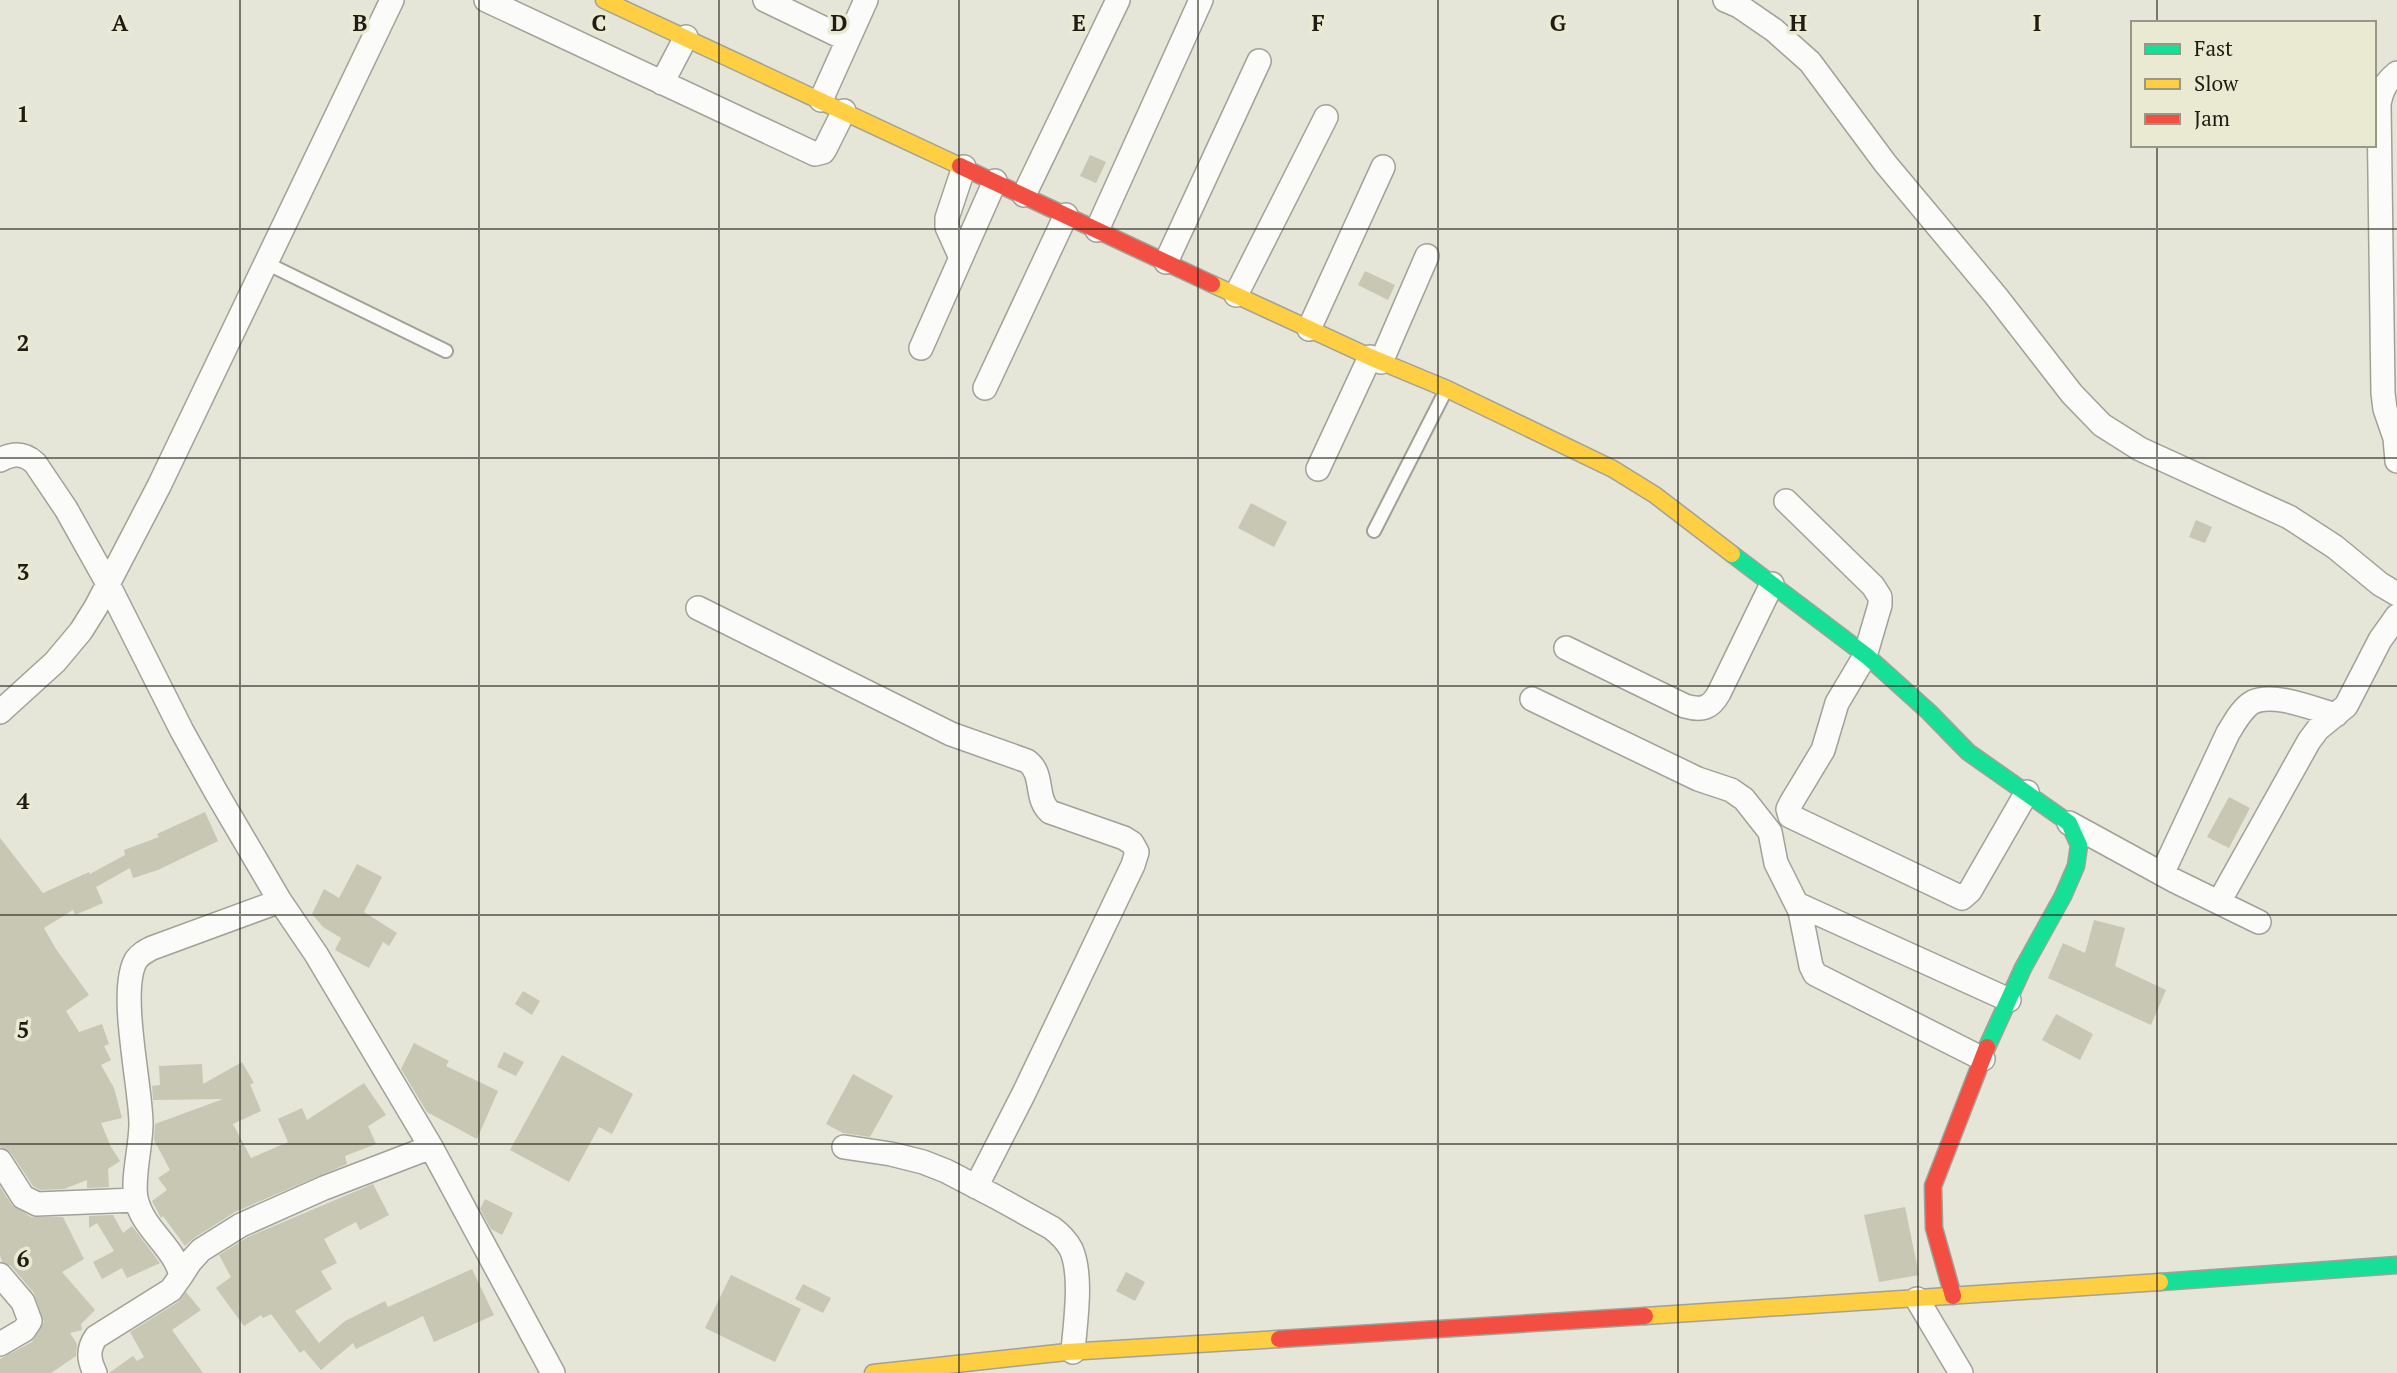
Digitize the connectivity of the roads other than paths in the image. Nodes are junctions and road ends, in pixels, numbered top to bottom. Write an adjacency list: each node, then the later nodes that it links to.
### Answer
1 (392, 0): 26 (street)
2 (486, 0): 13 (street)
3 (604, 0): 9 (street)
4 (765, 0): 10 (street)
5 (866, 0): 10 (street)
6 (1118, 0): 20 (street)
7 (1201, 0): 22 (street)
8 (1725, 0): 41 (street)
9 (687, 37): 13 (street); 14 (street)
10 (848, 40): 14 (street)
11 (1259, 61): 25 (street)
12 (2397, 73): 35 (street)
13 (662, 83): 15 (street)
14 (821, 100): 15 (street)
15 (844, 111): 17 (street)
16 (1326, 117): 27 (street)
17 (964, 167): 19 (street); 24 (street)
18 (1384, 167): 28 (street)
19 (995, 181): 20 (street); 24 (street)
20 (1024, 195): 21 (street)
21 (1066, 215): 22 (street); 32 (street)
22 (1097, 230): 25 (street)
23 (1427, 256): 31 (street)
24 (961, 258): 29 (street)
25 (1166, 262): 27 (street)
26 (266, 263): 30 (lane); 39 (street)
27 (1237, 295): 28 (street)
28 (1309, 329): 31 (street)
29 (921, 348)
30 (446, 351)
31 (1376, 359): 33 (street); 36 (street)
32 (985, 388)
33 (1447, 389): 38 (lane); 40 (street)
34 (0, 460): 39 (street)
35 (2397, 461)
36 (1318, 469)
37 (1786, 502): 45 (street)
38 (1374, 531)
39 (108, 584): 47 (street); 52 (street)
40 (1772, 584): 44 (street); 45 (street)
41 (2397, 594)
42 (698, 608): 61 (street)
43 (2397, 616): 48 (street)
44 (1566, 648)
45 (1866, 656): 49 (street); 49 (street)
46 (1532, 699): 54 (street)
47 (0, 712)
48 (2336, 715): 51 (street); 53 (street)
49 (2027, 792): 50 (street)
50 (2069, 823): 51 (street); 56 (street)
51 (2162, 874): 53 (street)
52 (280, 901): 58 (street); 62 (street)
53 (2219, 902): 55 (street)
54 (1797, 904): 56 (street); 57 (street)
55 (2259, 922)
56 (2008, 1000): 57 (street)
57 (1983, 1059): 66 (street)
58 (431, 1147): 65 (street); 71 (street)
59 (844, 1147): 61 (street)
60 (0, 1161): 62 (street)
61 (976, 1187): 69 (street)
62 (136, 1200): 65 (street)
63 (2397, 1265): 66 (street)
64 (0, 1275): 68 (street)
65 (181, 1276): 70 (street)
66 (1953, 1296): 67 (street)
67 (1917, 1299): 69 (street); 73 (street)
68 (0, 1344)
69 (1073, 1352): 72 (street)
70 (87, 1369)
71 (553, 1373)
72 (873, 1373)
73 (1961, 1373)

